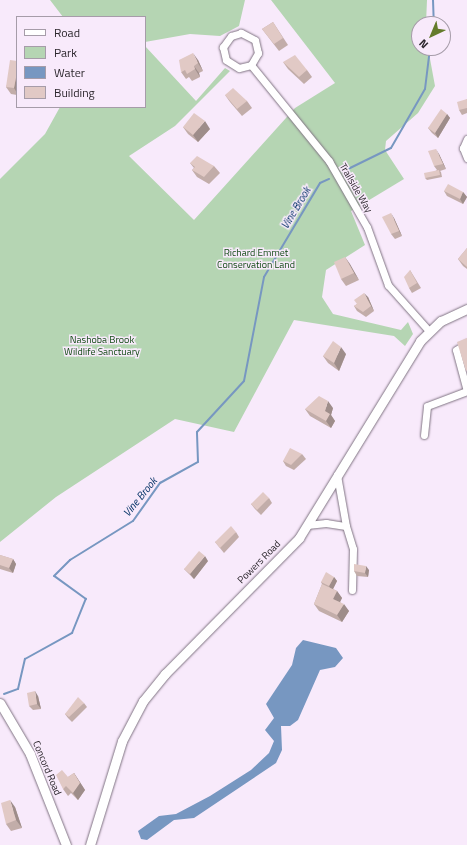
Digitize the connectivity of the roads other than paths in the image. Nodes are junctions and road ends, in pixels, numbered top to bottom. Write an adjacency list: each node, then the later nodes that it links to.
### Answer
1 (251, 65): 1 (street); 5 (street, Trailside Way)
2 (467, 139): 3 (street)
3 (467, 158)
4 (467, 309): 5 (main road, Powers Road)
5 (429, 331): 8 (main road, Powers Road)
6 (467, 343): 7 (street)
7 (424, 435)
8 (336, 473): 9 (main road, Powers Road); 10 (street)
9 (307, 525): 10 (street); 13 (main road, Powers Road)
10 (346, 526): 11 (street)
11 (352, 590)
12 (0, 703): 14 (main road, Concord Road)
13 (89, 843)
14 (67, 845)

